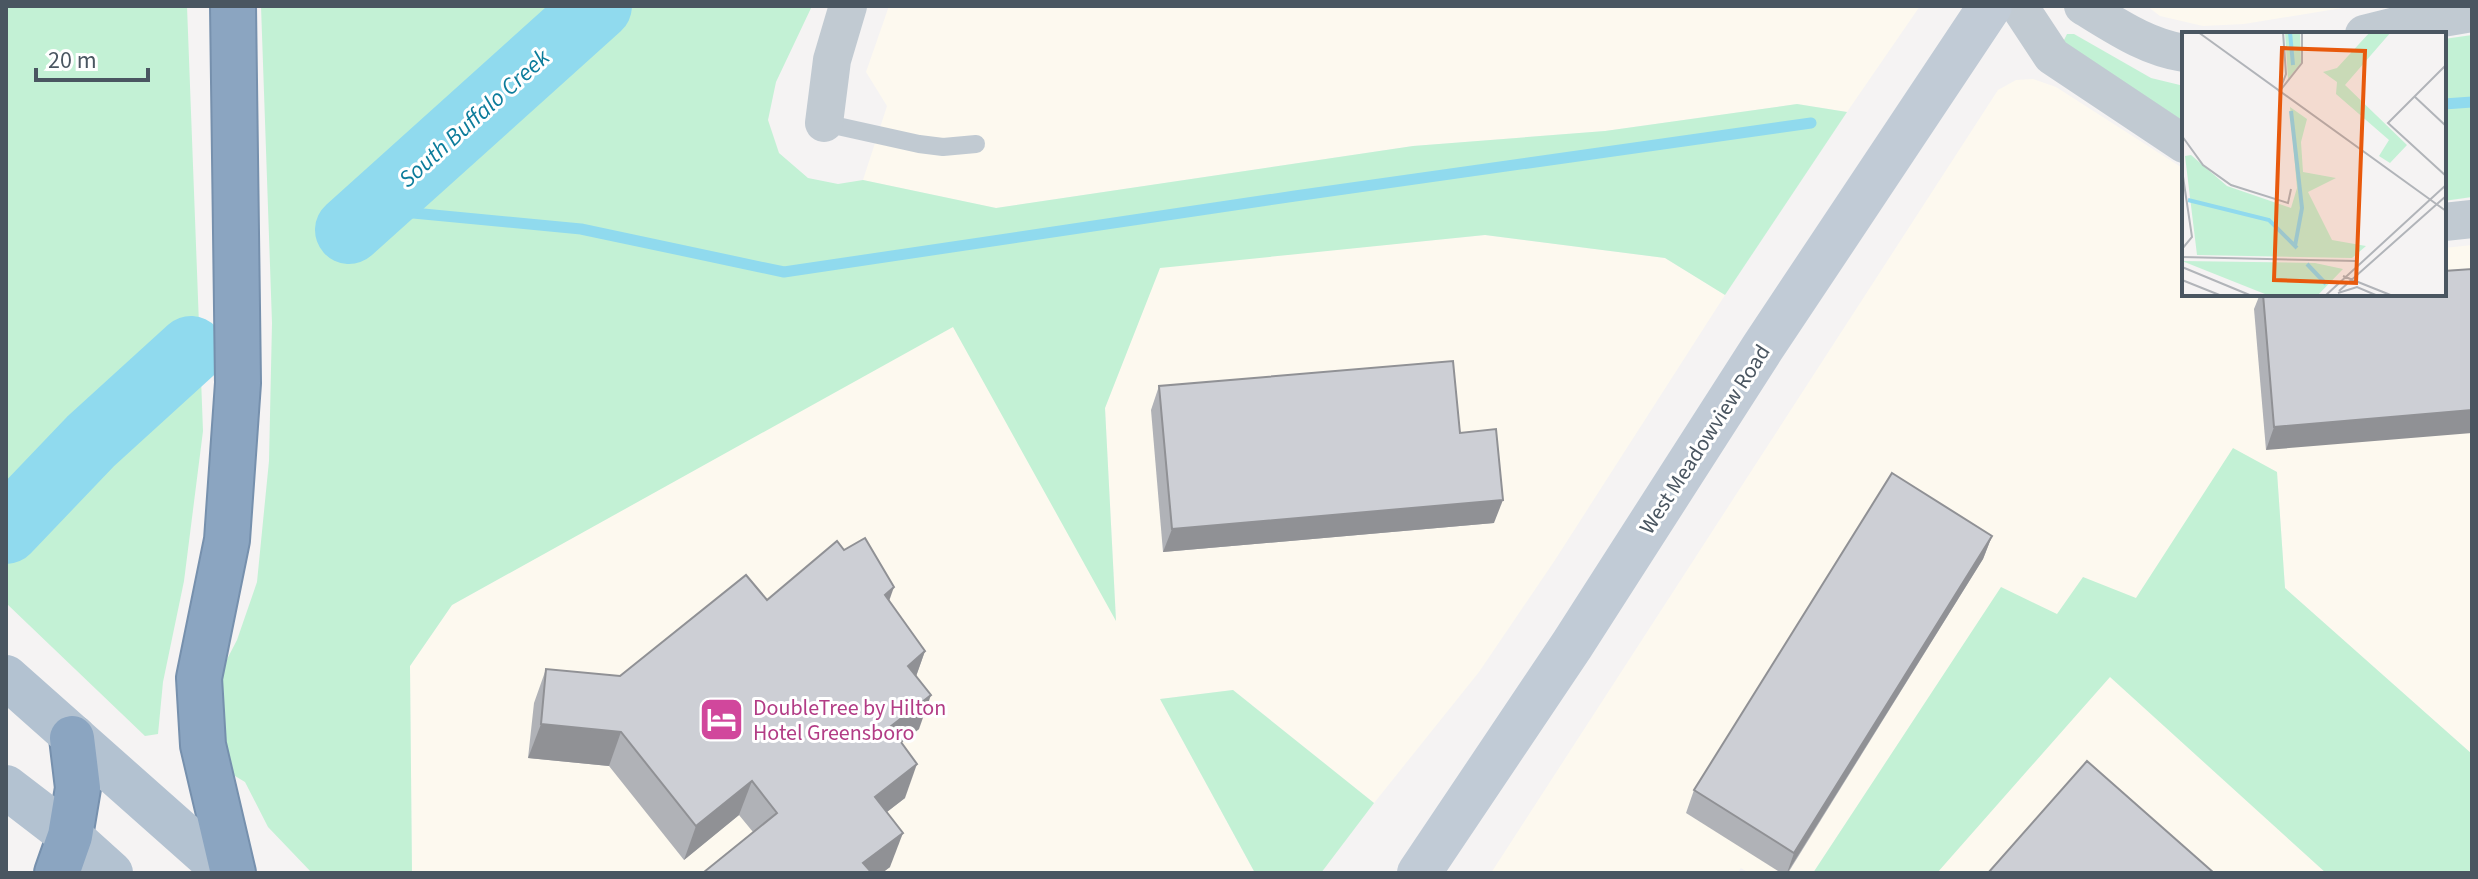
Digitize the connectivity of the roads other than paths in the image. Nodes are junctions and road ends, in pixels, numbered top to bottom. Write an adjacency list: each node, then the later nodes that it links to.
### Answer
1 (233, 6): 19 (highway)
2 (848, 6): 9 (street)
3 (1990, 6): 20 (street, West Meadowview Road)
4 (2019, 6): 10 (street)
5 (2083, 6): 8 (street)
6 (2472, 13): 7 (street)
7 (2372, 32)
8 (2182, 53)
9 (824, 123): 11 (lane)
10 (2182, 143)
11 (976, 144)
12 (2472, 219): 13 (street)
13 (2446, 222)
14 (6, 677): 15 (main road)
15 (72, 738): 17 (highway); 19 (main road)
16 (6, 787): 17 (main road)
17 (64, 855): 18 (main road)
18 (111, 873)
19 (230, 873)
20 (1419, 873)

